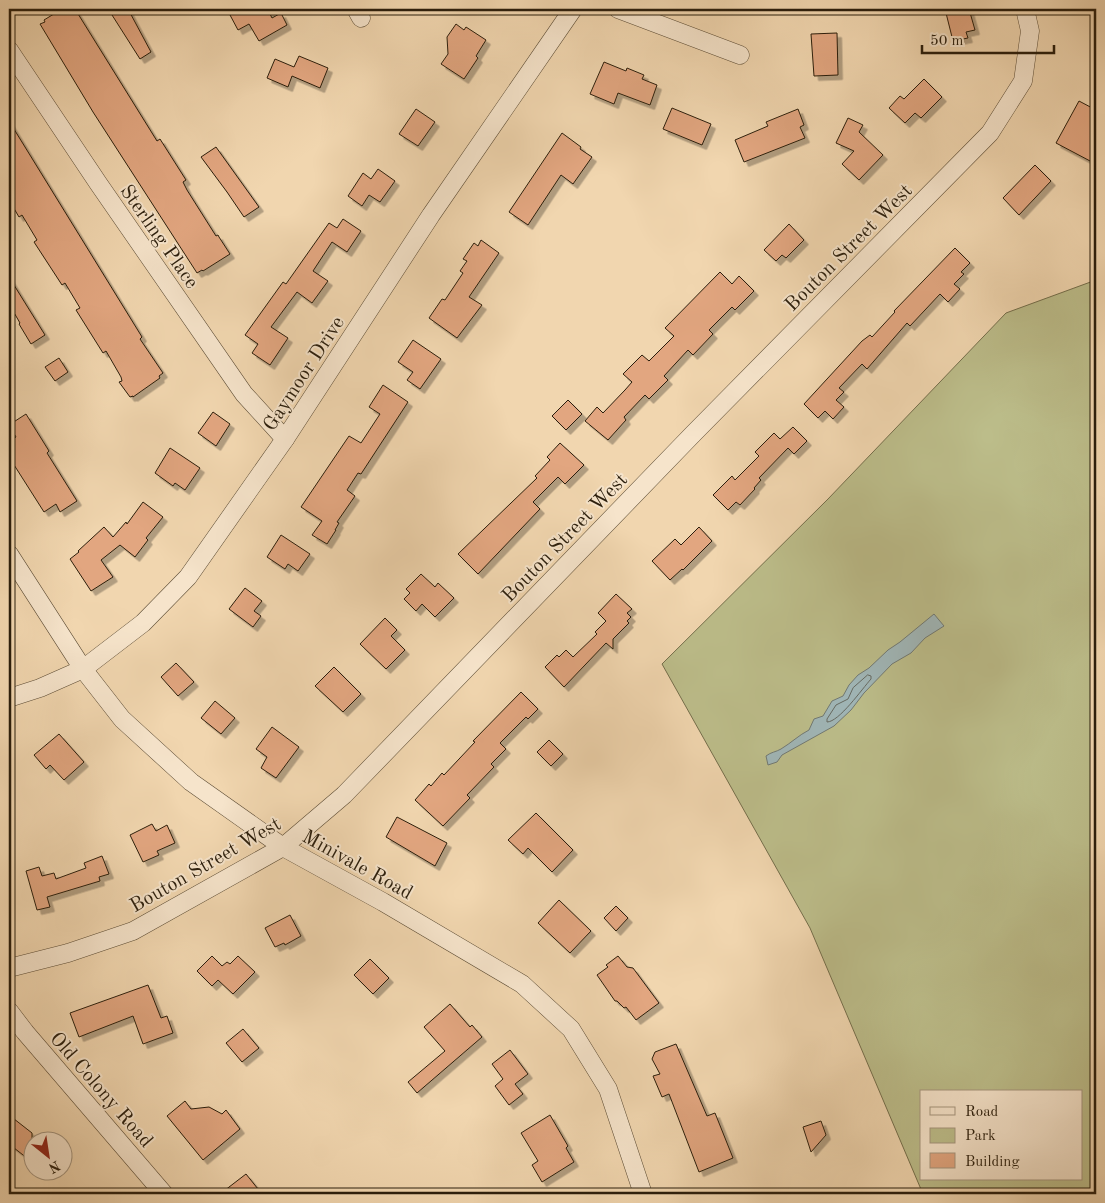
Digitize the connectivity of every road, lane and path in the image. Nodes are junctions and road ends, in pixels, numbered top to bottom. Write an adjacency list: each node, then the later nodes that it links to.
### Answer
1 (574, 9): 6 (street, Gaymoor Drive)
2 (618, 9): 5 (street)
3 (1025, 9): 10 (street, Bouton Street West)
4 (9, 50): 6 (street, Sterling Place)
5 (740, 55)
6 (286, 439): 8 (street, Gaymoor Drive)
7 (9, 554): 8 (street, Minivale Road)
8 (82, 669): 9 (street, Gaymoor Drive); 10 (street, Minivale Road)
9 (9, 698)
10 (283, 847): 11 (street, Bouton Street West); 14 (street, Minivale Road)
11 (9, 968)
12 (9, 1011): 13 (street, Old Colony Road)
13 (164, 1194)
14 (643, 1194)

